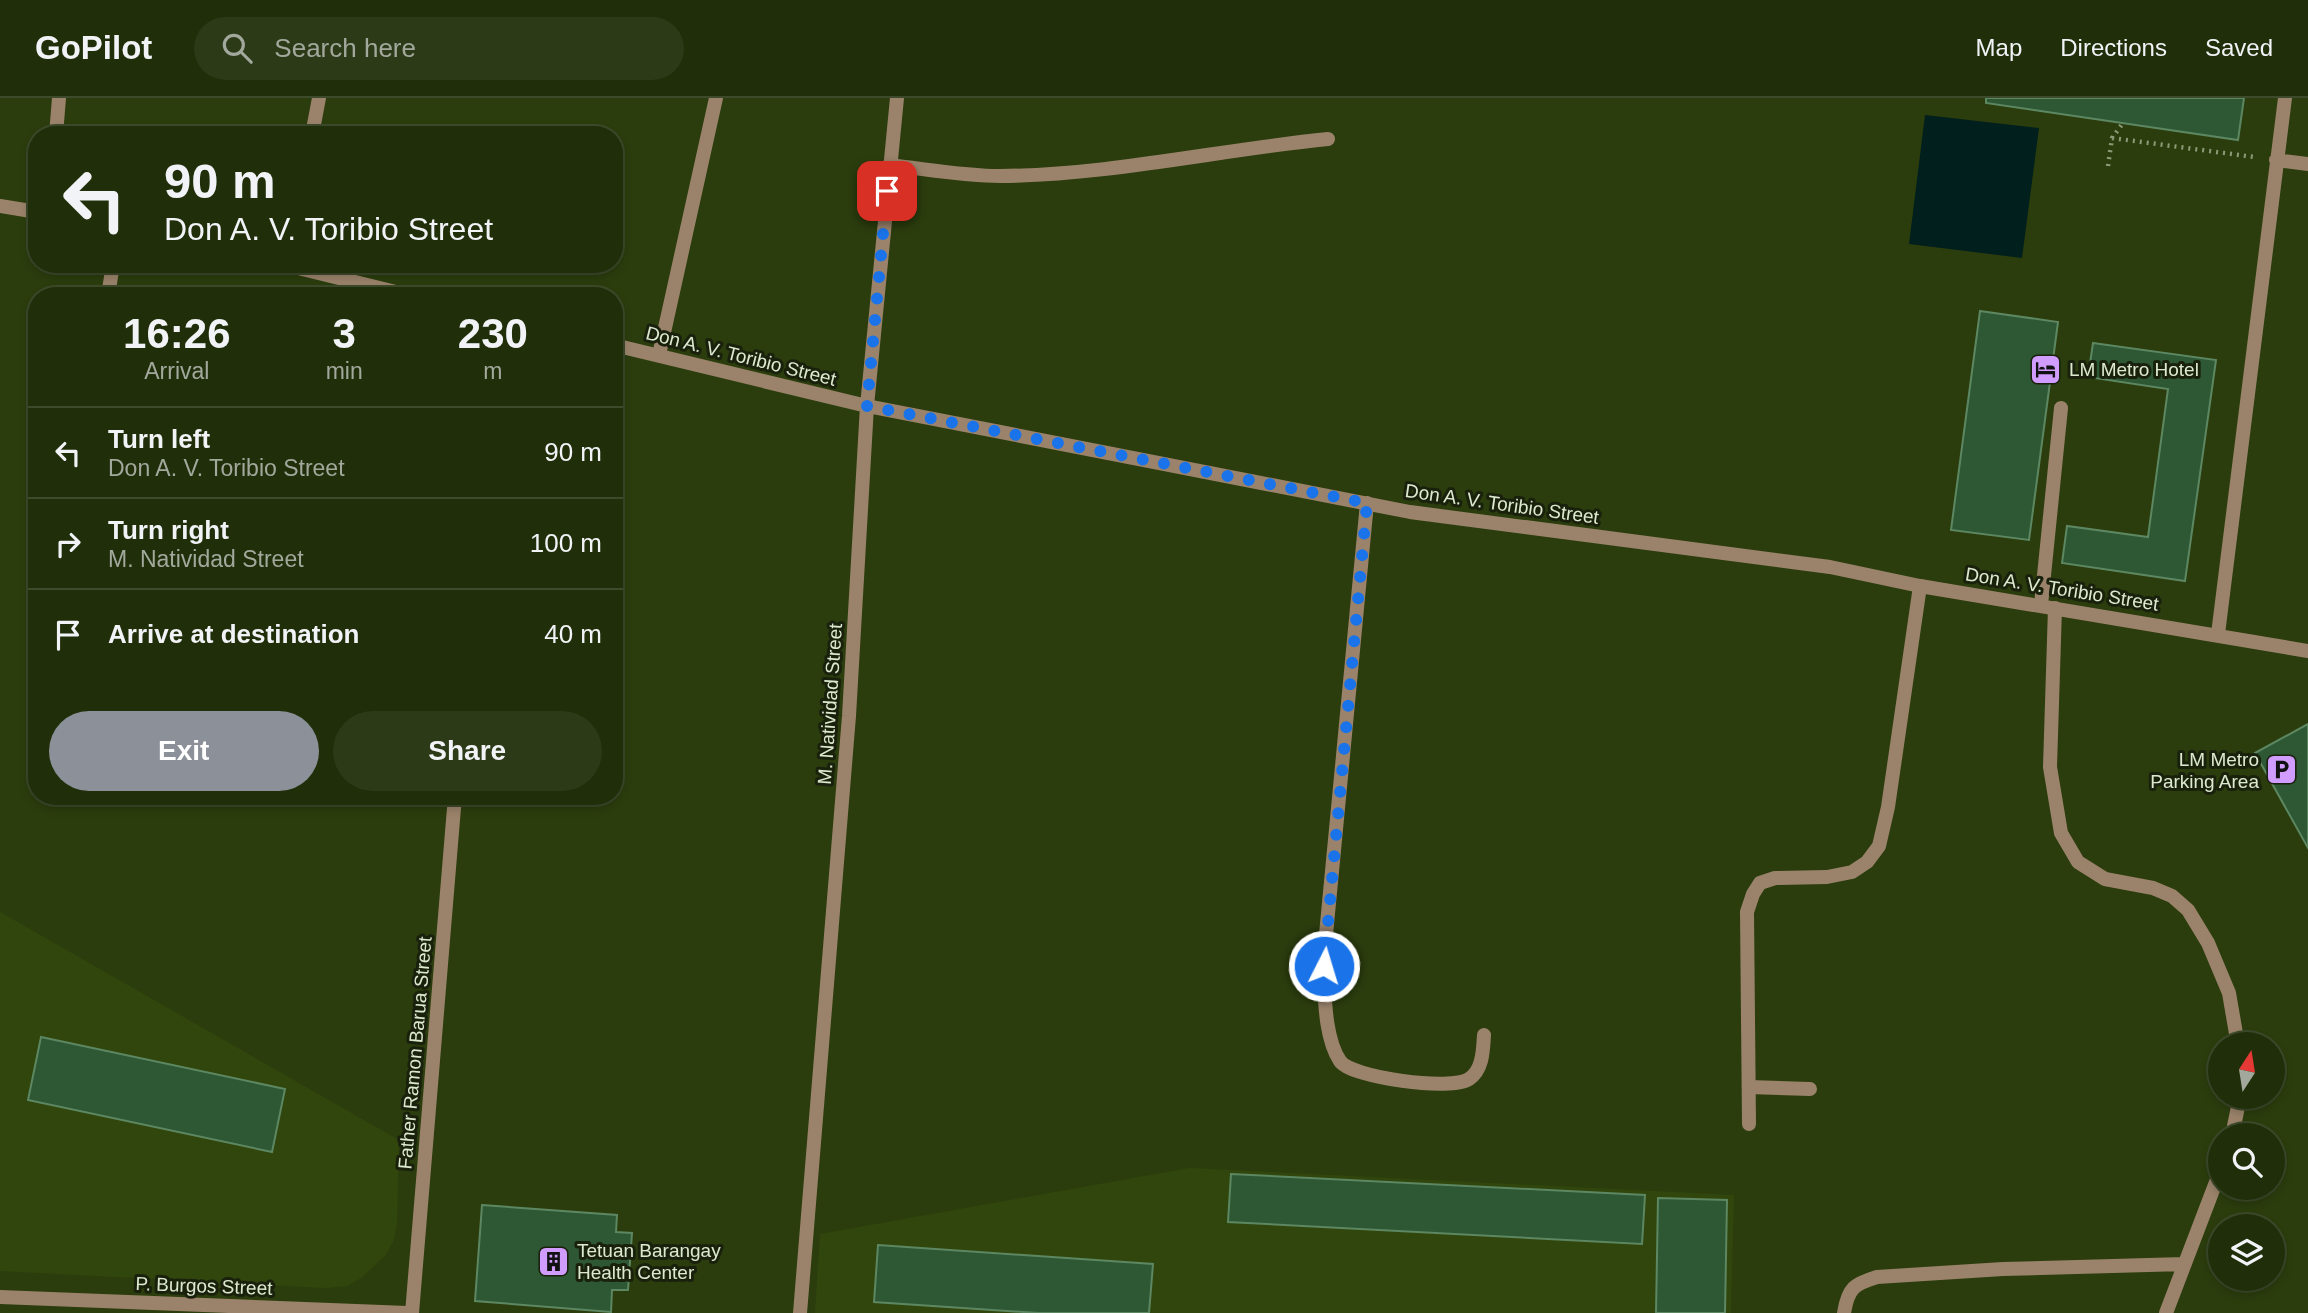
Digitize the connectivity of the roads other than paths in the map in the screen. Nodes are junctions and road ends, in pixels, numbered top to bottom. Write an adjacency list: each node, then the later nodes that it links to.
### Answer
1 (59, 98): 6 (street)
2 (319, 98): 7 (street)
3 (716, 98): 17 (street)
4 (897, 98): 11 (street, M. Natividad Street)
5 (2285, 98): 9 (street)
6 (57, 126)
7 (314, 126)
8 (1328, 139): 11 (street)
9 (2276, 160): 10 (street); 23 (street)
10 (2308, 164)
11 (889, 165): 18 (street, M. Natividad Street)
12 (0, 206): 13 (street)
13 (28, 211)
14 (319, 273): 15 (street)
15 (375, 287)
16 (623, 347): 17 (street, Don A. V. Toribio Street)
17 (659, 355): 18 (street, Don A. V. Toribio Street)
18 (867, 406): 20 (street, Don A. V. Toribio Street); 35 (street, M. Natividad Street)
19 (2061, 408): 22 (street)
20 (1367, 503): 21 (street, Don A. V. Toribio Street); 27 (street)
21 (1920, 586): 22 (street, Don A. V. Toribio Street); 28 (street)
22 (2048, 606): 23 (street, Don A. V. Toribio Street); 26 (street)
23 (2218, 634): 24 (street, Don A. V. Toribio Street)
24 (2308, 651)
25 (454, 805): 34 (street, Father Ramon Barua Street)
26 (2236, 1032)
27 (1484, 1035)
28 (1749, 1087): 29 (street); 30 (street)
29 (1810, 1089)
30 (1749, 1124)
31 (2209, 1200): 32 (street)
32 (2184, 1264): 36 (street); 37 (street)
33 (0, 1297): 34 (street, P. Burgos Street)
34 (410, 1313)
35 (800, 1313)
36 (1844, 1313)
37 (2166, 1313)

